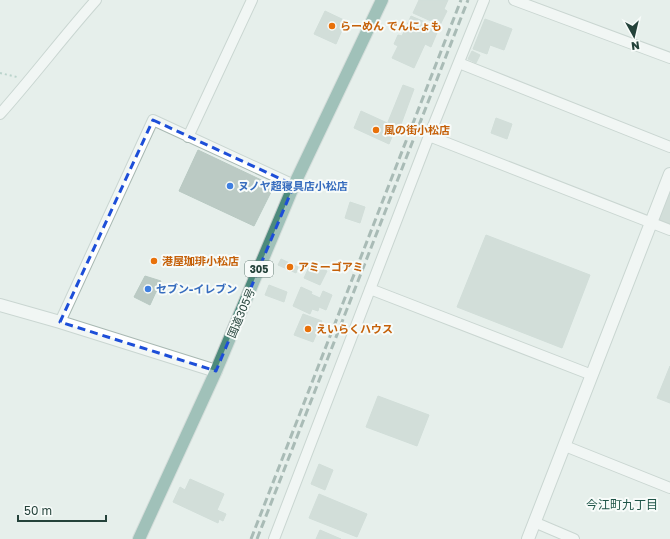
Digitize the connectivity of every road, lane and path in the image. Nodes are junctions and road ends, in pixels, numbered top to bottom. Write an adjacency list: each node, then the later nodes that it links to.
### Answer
1 (96, 0): 9 (street)
2 (252, 0): 12 (street)
3 (382, 0): 15 (highway, 国道305号 / 305)
4 (484, 0): 7 (street)
5 (514, 0): 6 (street)
6 (670, 58)
7 (458, 63): 11 (street); 13 (street)
8 (0, 73): 9 (path)
9 (30, 80): 10 (street)
10 (0, 114)
11 (429, 136): 16 (street); 18 (street)
12 (188, 137): 15 (street); 20 (street)
13 (670, 148)
14 (670, 174): 16 (street)
15 (294, 185): 21 (highway, 国道305号 / 305)
16 (651, 223): 17 (street); 22 (street)
17 (670, 230)
18 (370, 289): 22 (street); 27 (street)
19 (0, 305): 20 (street)
20 (60, 322): 21 (street)
21 (216, 371): 26 (highway, 国道305号 / 305)
22 (592, 375): 23 (street)
23 (565, 446): 24 (street); 25 (street)
24 (670, 488)
25 (534, 522): 28 (street); 29 (street)
26 (140, 539)
27 (274, 539)
28 (528, 539)
29 (574, 539)

